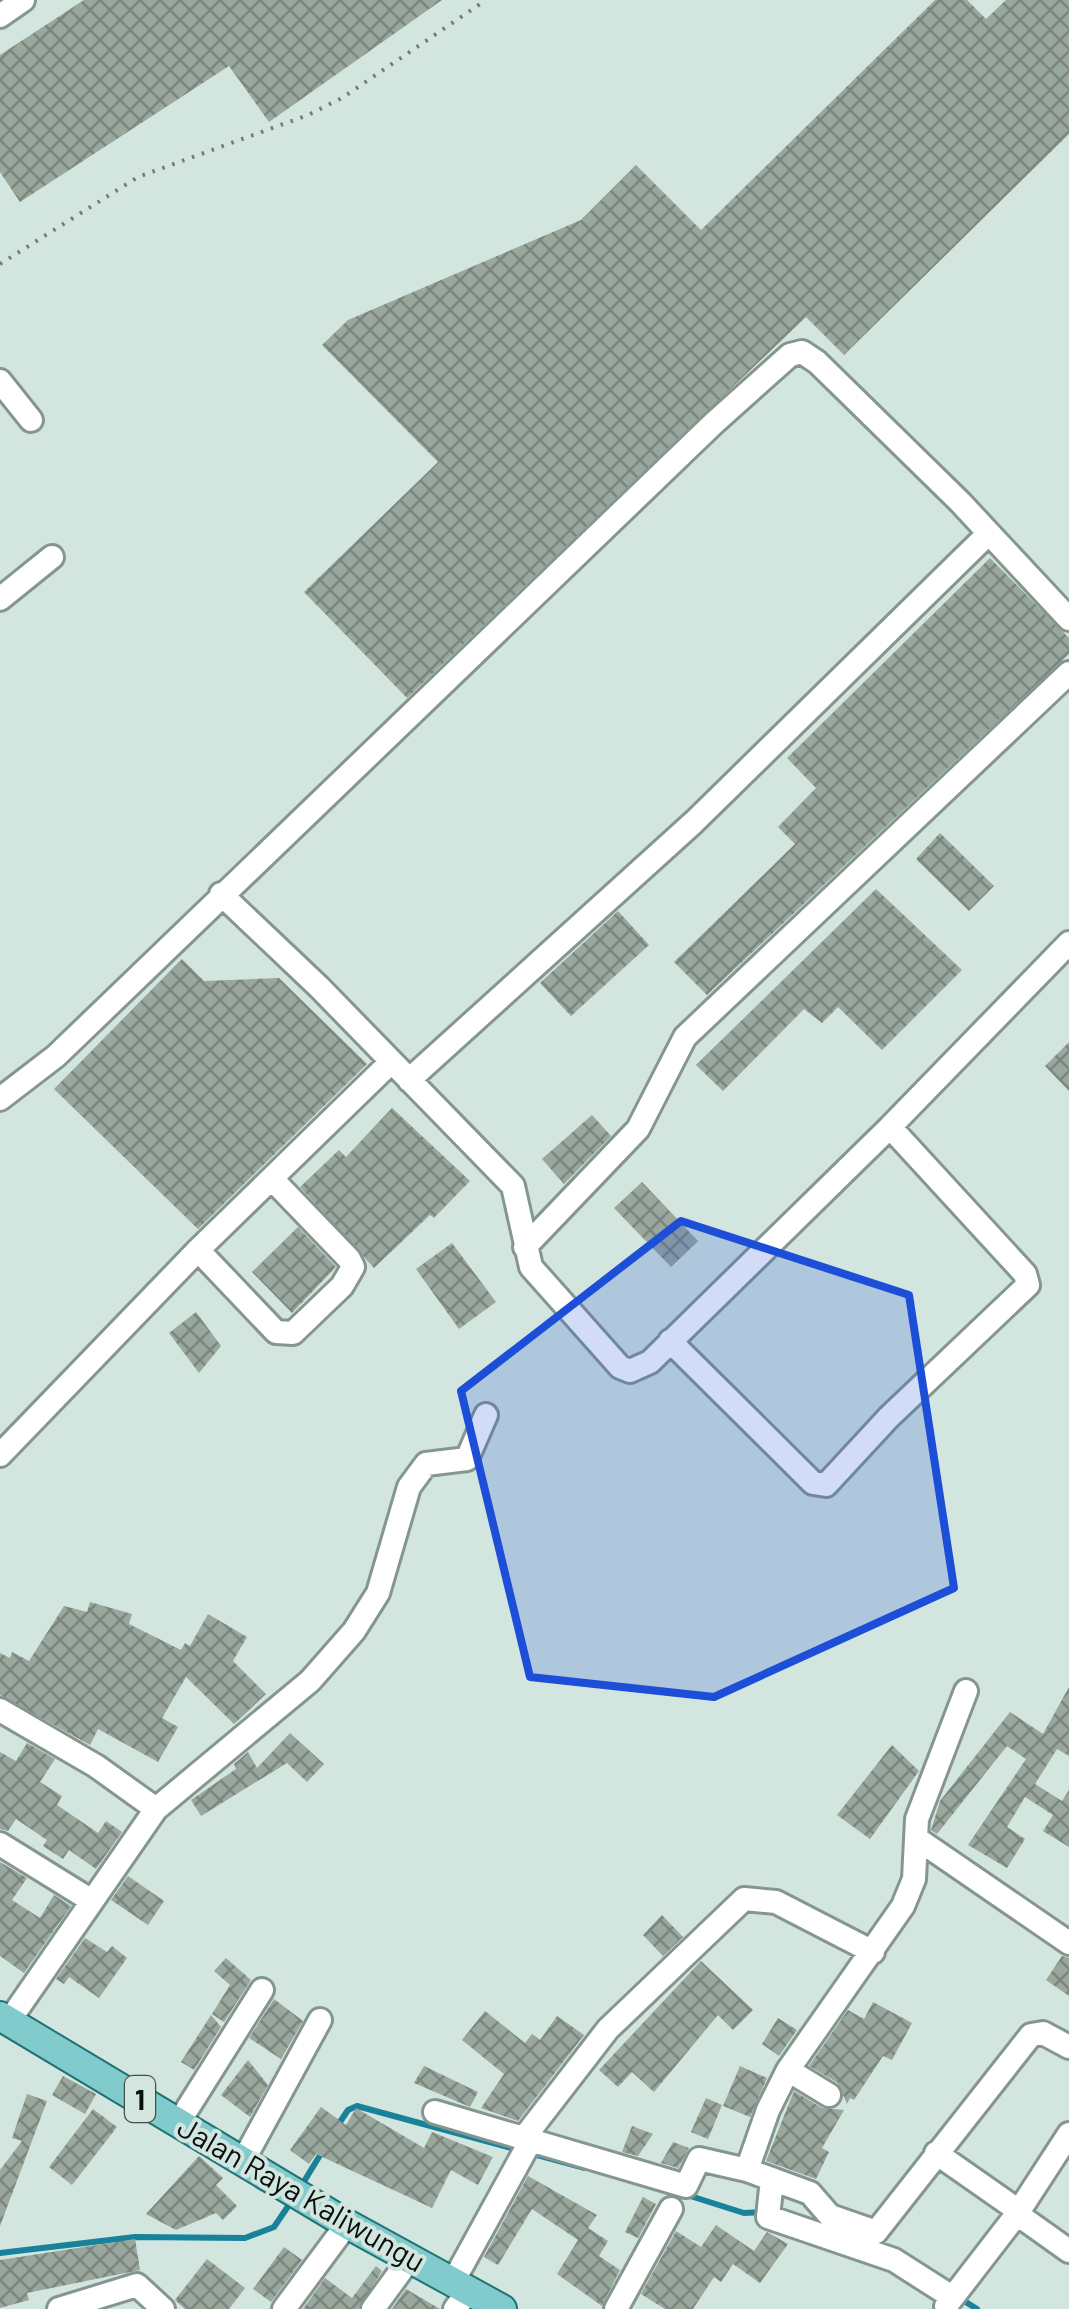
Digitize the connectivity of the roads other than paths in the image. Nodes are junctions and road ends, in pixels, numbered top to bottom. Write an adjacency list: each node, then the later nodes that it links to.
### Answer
1 (23, 0): 2 (street)
2 (0, 16)
3 (0, 381): 4 (street)
4 (31, 420)
5 (988, 534): 8 (street); 10 (street); 13 (street)
6 (52, 557): 7 (street)
7 (0, 599)
8 (1069, 618)
9 (1069, 673): 17 (street)
10 (221, 894): 12 (street); 14 (street)
11 (1069, 943): 15 (street)
12 (392, 1062): 13 (street); 16 (street)
13 (408, 1080): 17 (street)
14 (0, 1099)
15 (890, 1127): 19 (street); 19 (street)
16 (272, 1179): 18 (street); 18 (street)
17 (525, 1247): 19 (street)
18 (198, 1250): 21 (street)
19 (670, 1340)
20 (486, 1415): 24 (street)
21 (0, 1454)
22 (966, 1691): 25 (street)
23 (0, 1710): 24 (street)
24 (156, 1809): 27 (street)
25 (916, 1838): 28 (street); 29 (street)
26 (0, 1844): 27 (street)
27 (92, 1900): 31 (street)
28 (1069, 1944)
29 (873, 1952): 34 (street); 39 (street)
30 (262, 1990): 37 (street)
31 (4, 2018): 37 (main road, Jalan Raya Kaliwungu / 1)
32 (320, 2020): 41 (street)
33 (1069, 2047): 40 (street)
34 (788, 2070): 35 (street); 42 (street)
35 (828, 2095)
36 (434, 2112): 39 (street)
37 (179, 2122): 41 (main road, Jalan Raya Kaliwungu / 1)
38 (1069, 2134): 45 (street)
39 (527, 2144): 42 (street); 49 (street)
40 (936, 2153): 43 (street); 45 (street)
41 (243, 2161): 46 (main road, Jalan Raya Kaliwungu / 1)
42 (748, 2170): 43 (street)
43 (770, 2198): 50 (street)
44 (670, 2209): 56 (street)
45 (1018, 2212): 47 (street); 50 (street)
46 (347, 2224): 48 (main road, Jalan Raya Kaliwungu / 1); 53 (street)
47 (1069, 2251)
48 (411, 2257): 49 (main road, Jalan Raya Kaliwungu / 1); 54 (street)
49 (460, 2293): 55 (main road, Jalan Raya Kaliwungu / 1)
50 (952, 2297)
51 (59, 2309): 52 (street)
52 (164, 2309)
53 (284, 2309)
54 (373, 2309)
55 (502, 2309)
56 (616, 2309)

